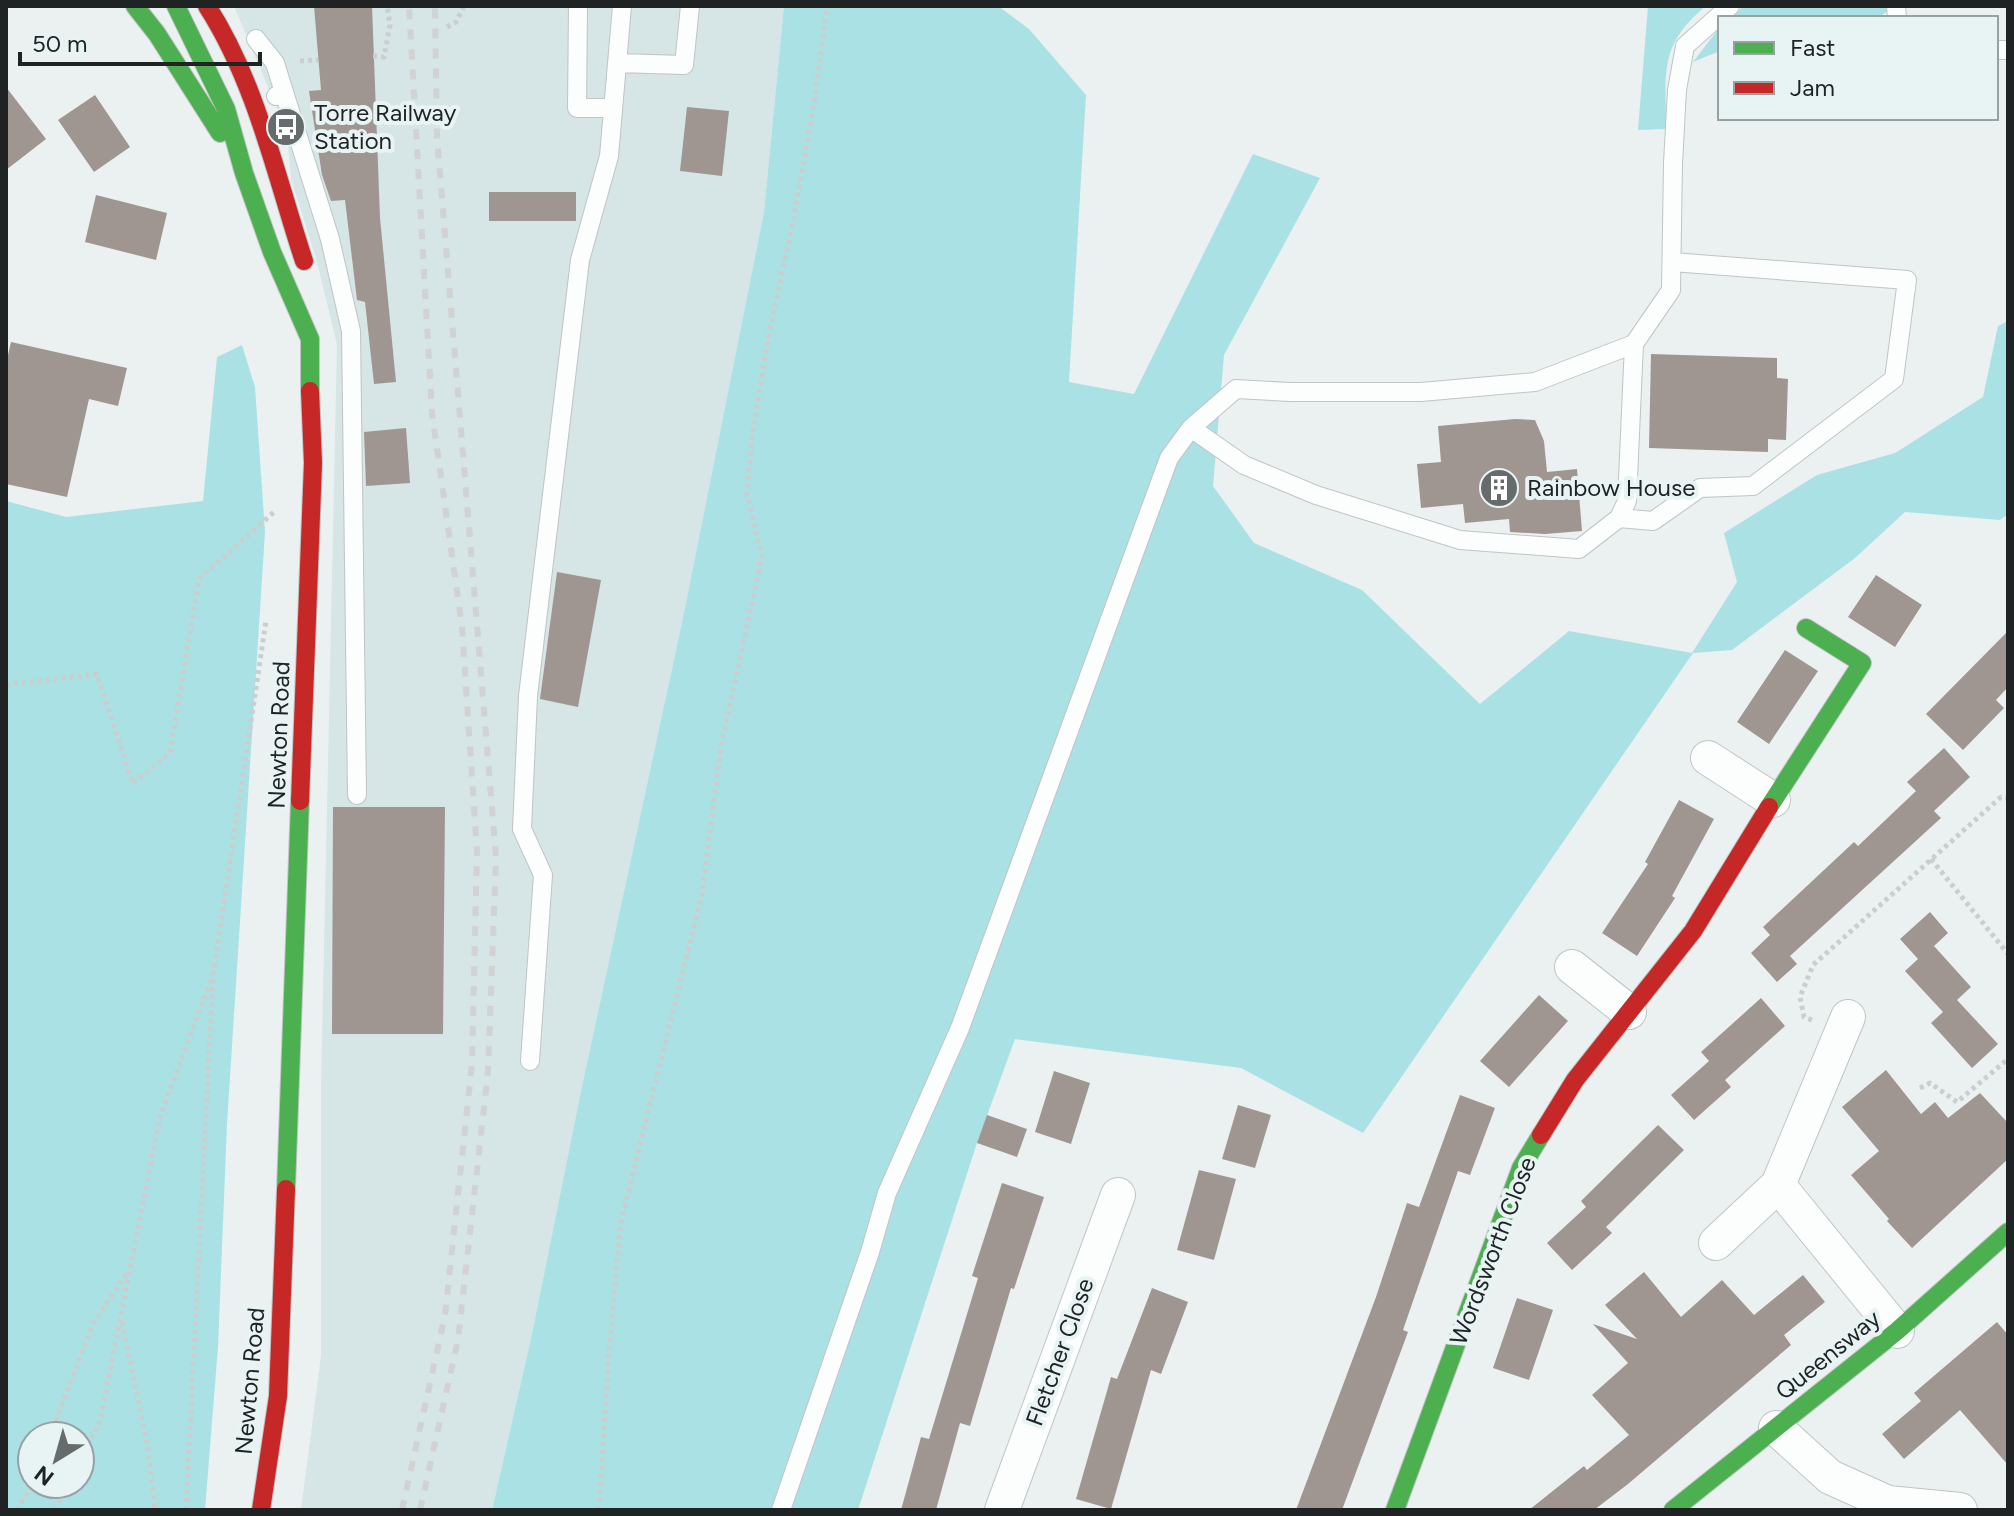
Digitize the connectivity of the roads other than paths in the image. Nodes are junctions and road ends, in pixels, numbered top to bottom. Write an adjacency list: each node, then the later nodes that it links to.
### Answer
1 (135, 6): 12 (main road, Newton Road)
2 (176, 6): 9 (main road)
3 (207, 6): 8 (main road)
4 (578, 6): 14 (lane)
5 (622, 6): 10 (lane)
6 (690, 6): 10 (lane)
7 (1718, 17): 17 (lane)
8 (242, 38): 9 (street); 11 (lane); 13 (main road)
9 (198, 54): 15 (main road)
10 (617, 63): 14 (lane)
11 (284, 92): 13 (lane); 24 (lane)
12 (196, 93): 15 (lane); 16 (main road, Newton Road)
13 (251, 97): 15 (lane); 18 (main road)
14 (613, 108): 29 (lane)
15 (226, 109): 16 (main road)
16 (244, 173): 18 (main road, Newton Road)
17 (1672, 262): 19 (lane); 21 (lane)
18 (310, 339): 36 (main road, Newton Road)
19 (1634, 344): 20 (lane); 21 (lane)
20 (1191, 428): 21 (lane); 37 (lane)
21 (1619, 518)
22 (1806, 628): 25 (main road, Wordsworth Close)
23 (1708, 758): 25 (street)
24 (357, 795)
25 (1773, 800): 27 (main road, Wordsworth Close)
26 (1572, 967): 27 (street)
27 (1629, 1012): 39 (main road, Wordsworth Close)
28 (1845, 1024): 30 (street)
29 (530, 1061)
30 (1778, 1185): 33 (street); 34 (street)
31 (1118, 1195): 38 (street, Fletcher Close)
32 (2008, 1232): 34 (main road, Queensway)
33 (1716, 1243)
34 (1897, 1331): 35 (main road, Queensway)
35 (1776, 1428): 40 (main road, Queensway); 41 (street)
36 (261, 1510)
37 (781, 1510)
38 (1002, 1510)
39 (1395, 1510)
40 (1673, 1510)
41 (1960, 1510)

